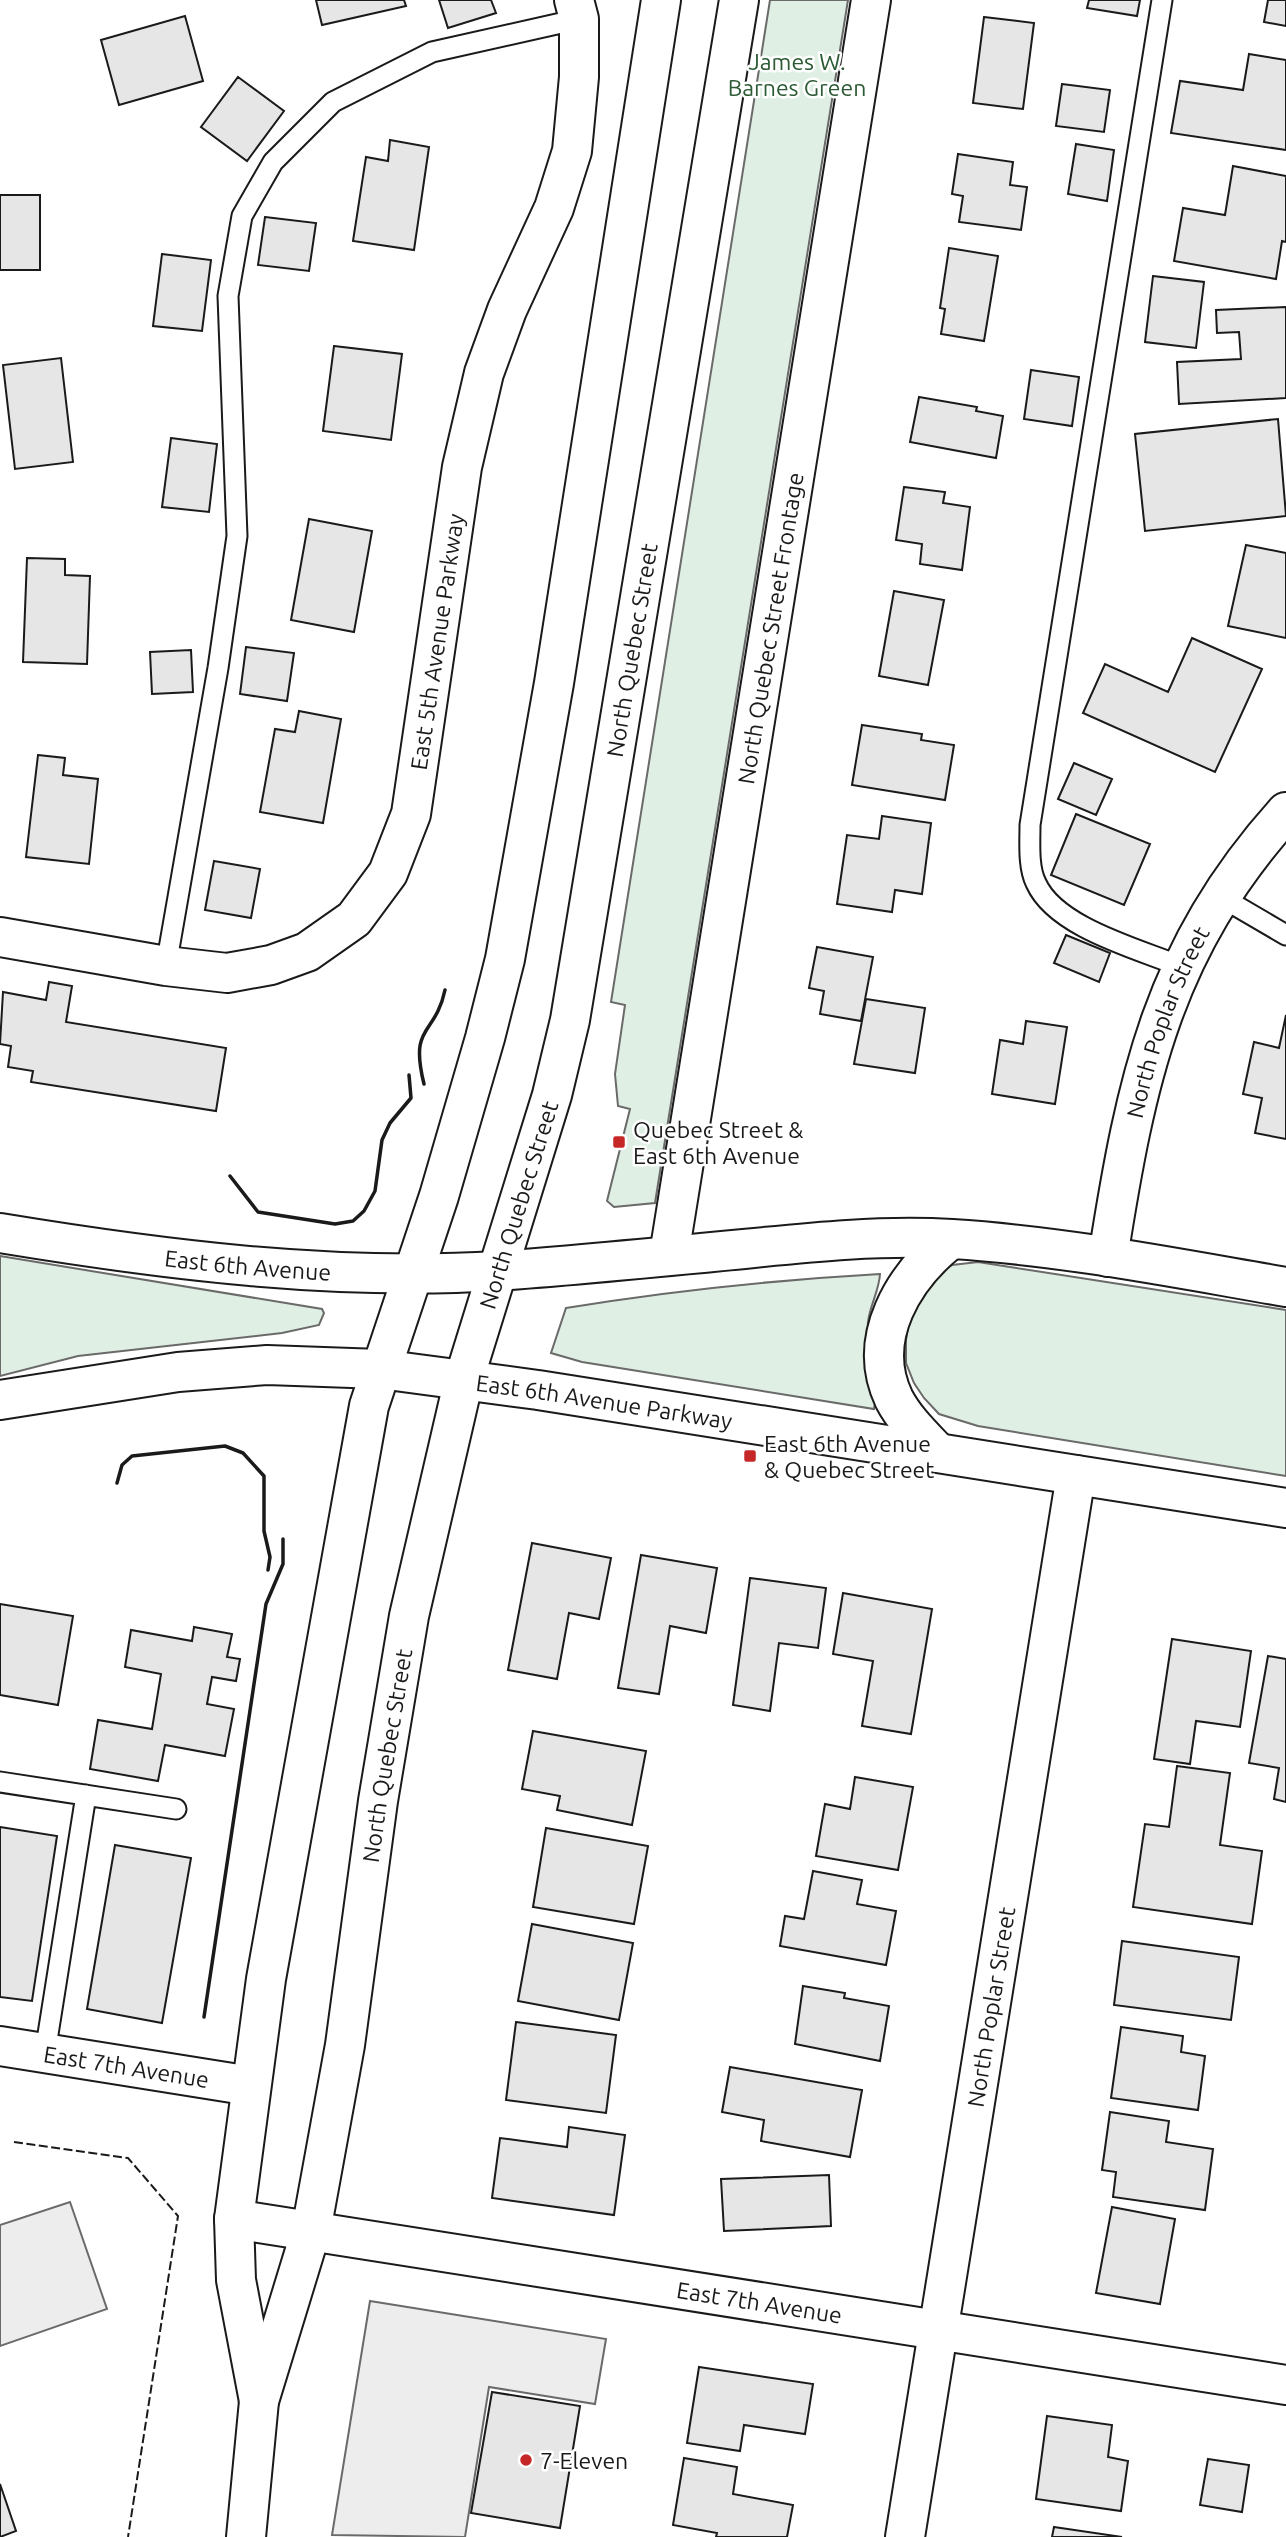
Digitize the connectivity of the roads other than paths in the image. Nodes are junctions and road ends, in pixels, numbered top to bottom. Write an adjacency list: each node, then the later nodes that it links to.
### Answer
1 (661, 0): 17 (main road, North Quebec Street)
2 (738, 0): 16 (main road, North Quebec Street)
3 (871, 0): 14 (main road, North Quebec Street Frontage)
4 (1162, 0): 11 (lane)
5 (577, 9): 10 (main road, East 5th Avenue Parkway); 10 (lane)
6 (1286, 812): 7 (main road, North Poplar Street)
7 (1221, 897): 8 (lane); 11 (main road, North Poplar Street)
8 (1286, 935)
9 (0, 937): 10 (main road, East 5th Avenue Parkway)
10 (166, 966)
11 (1182, 967): 15 (main road, North Poplar Street)
12 (0, 1233): 17 (main road, East 6th Avenue)
13 (951, 1239): 14 (main road); 15 (main road); 22 (main road)
14 (669, 1255): 16 (main road)
15 (1108, 1257): 18 (main road)
16 (496, 1271): 17 (main road, East 6th Avenue); 20 (main road, North Quebec Street)
17 (412, 1273): 19 (main road, North Quebec Street)
18 (1286, 1287)
19 (380, 1369): 20 (main road, East 6th Avenue Parkway); 21 (main road); 30 (main road, North Quebec Street)
20 (464, 1380): 22 (main road, East 6th Avenue Parkway); 32 (main road, North Quebec Street)
21 (0, 1400)
22 (938, 1453): 23 (main road, East 6th Avenue Parkway)
23 (1076, 1475): 24 (main road, East 6th Avenue Parkway); 33 (main road, North Poplar Street)
24 (1286, 1508)
25 (0, 1782): 26 (lane)
26 (86, 1795): 27 (lane); 29 (lane)
27 (176, 1809)
28 (0, 2046): 29 (main road, East 7th Avenue)
29 (45, 2053): 30 (main road, East 7th Avenue)
30 (251, 2086): 31 (main road, North Quebec Street)
31 (234, 2219): 32 (main road, East 7th Avenue); 35 (main road, North Quebec Street)
32 (312, 2231): 33 (main road, East 7th Avenue); 35 (main road, North Quebec Street)
33 (937, 2330): 34 (main road, East 7th Avenue); 37 (main road, North Poplar Street)
34 (1286, 2385)
35 (259, 2400): 36 (main road, North Quebec Street)
36 (246, 2537)
37 (905, 2537)

